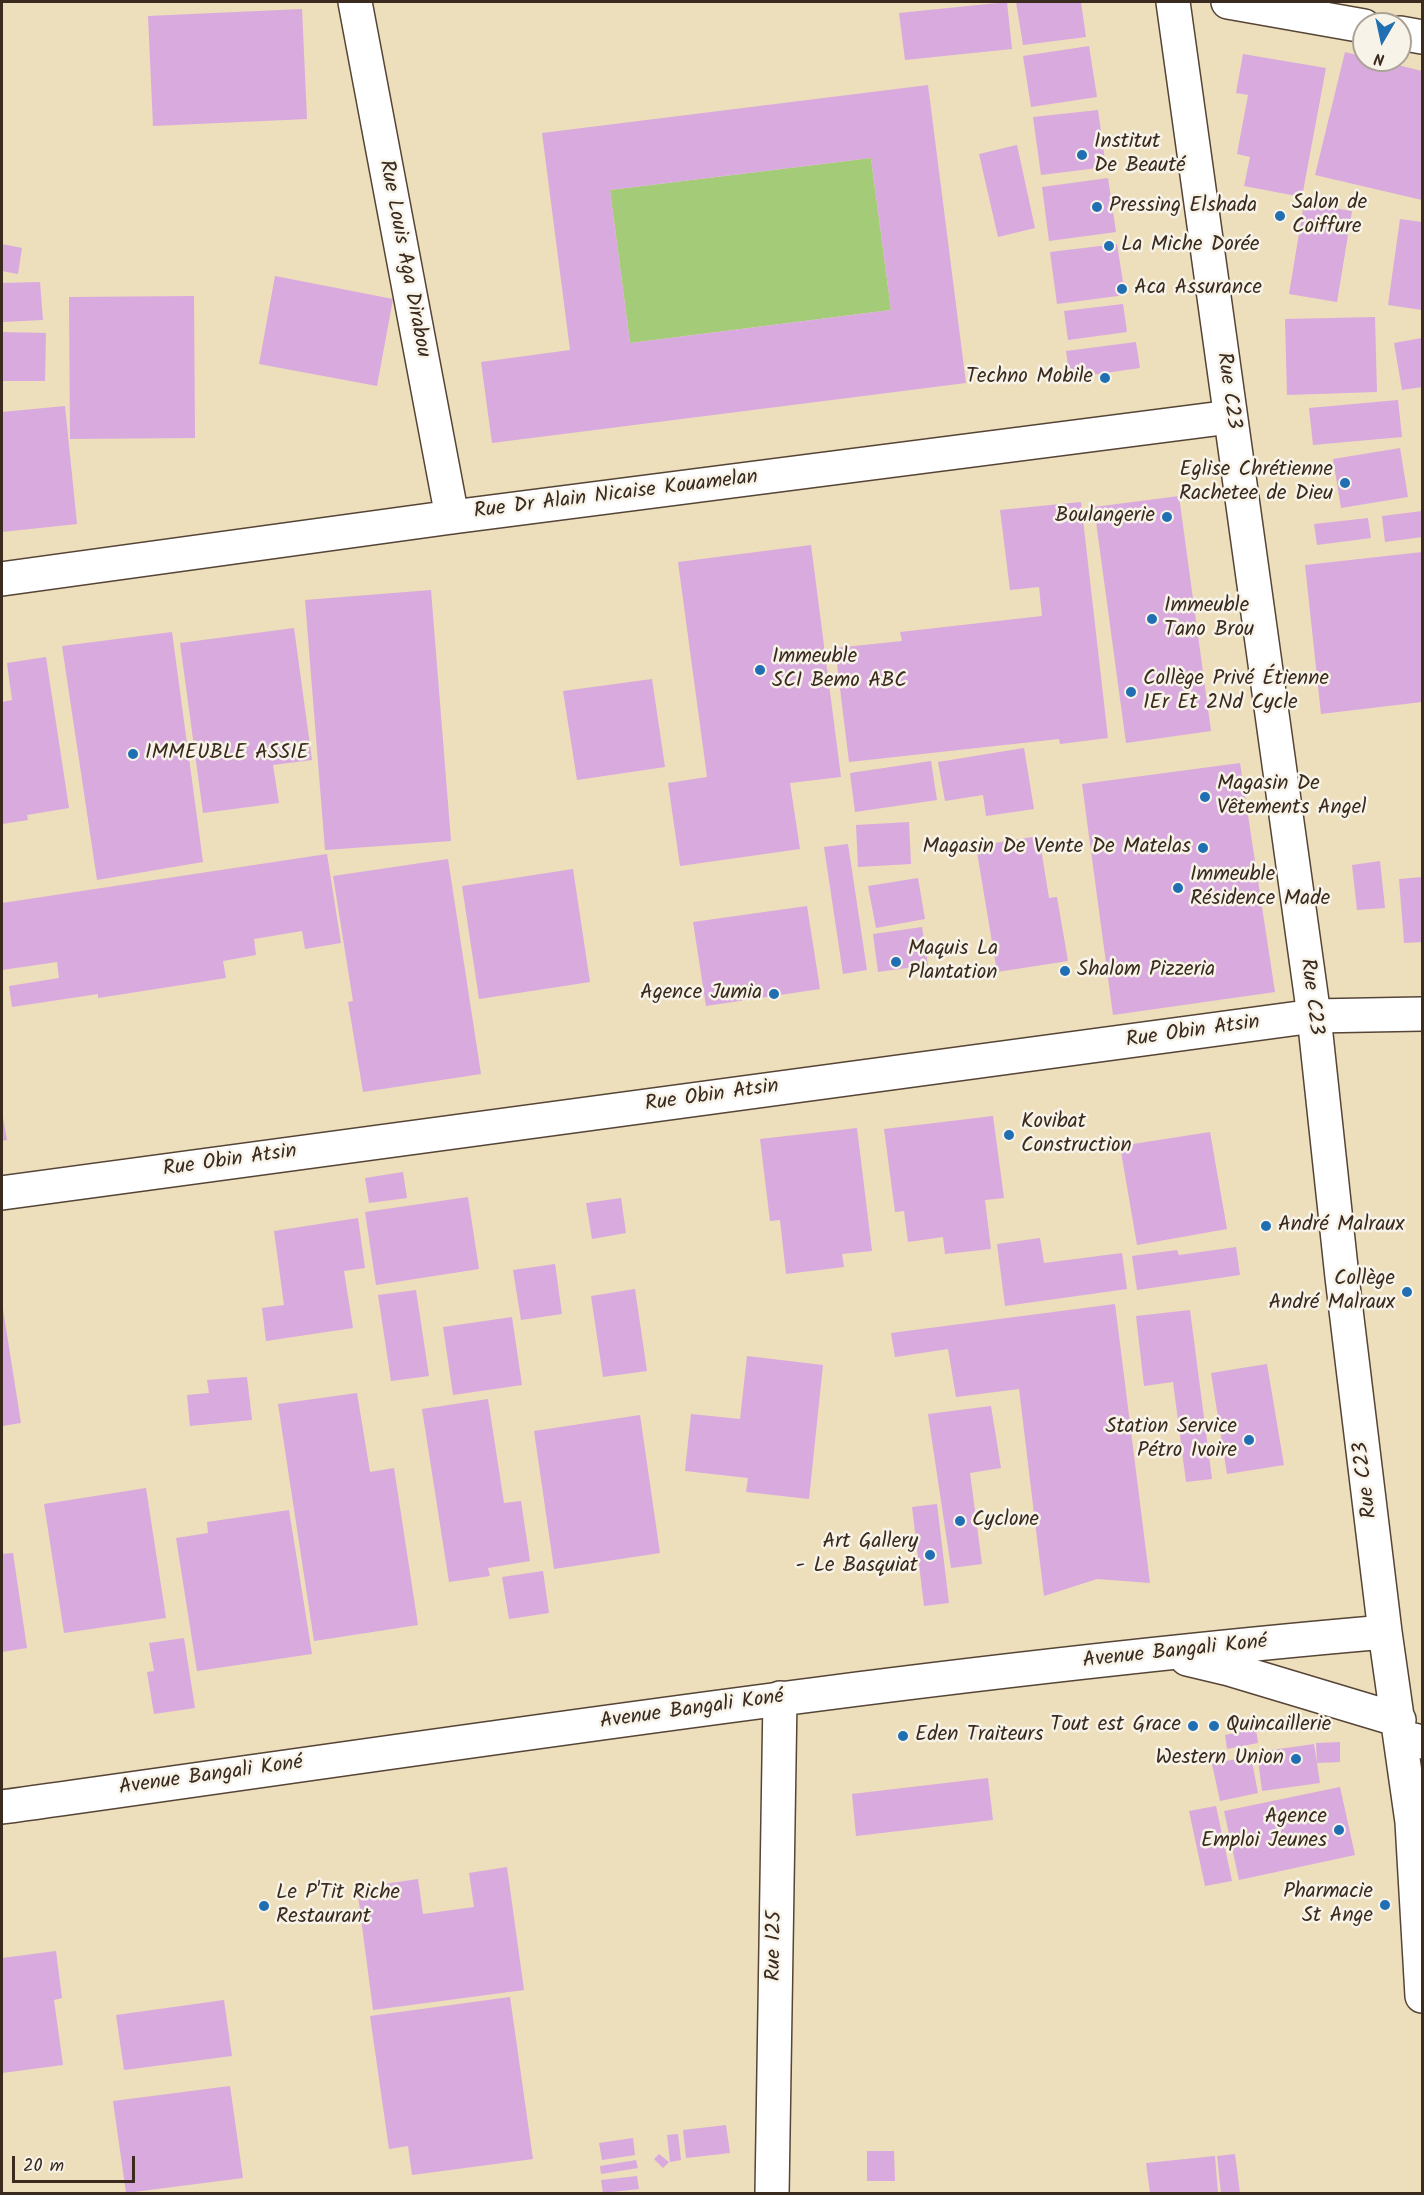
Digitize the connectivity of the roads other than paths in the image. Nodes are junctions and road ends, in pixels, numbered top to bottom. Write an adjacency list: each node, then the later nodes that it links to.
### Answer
1 (355, 2): 6 (street, Rue Louis Aga Dirabou)
2 (1173, 2): 5 (street, Rue C23)
3 (1228, 2): 4 (street)
4 (1352, 24)
5 (1230, 417): 6 (street, Rue Dr Alain Nicaise Kouamelan); 9 (street, Rue C23)
6 (452, 517): 7 (street, Rue Dr Alain Nicaise Kouamelan)
7 (2, 579)
8 (1422, 1014): 9 (street, Rue Obin Atsin)
9 (1314, 1016): 10 (street, Rue Obin Atsin); 11 (street, Rue C23)
10 (2, 1192)
11 (1385, 1632): 12 (street, Avenue Bangali Koné); 14 (street, Rue C23)
12 (1170, 1654): 13 (street, Avenue Bangali Koné); 14 (street)
13 (780, 1698): 15 (street, Avenue Bangali Koné); 18 (street, Rue I25)
14 (1407, 1733): 16 (street, Rue C23)
15 (2, 1807)
16 (1417, 1821): 17 (street, Rue C23)
17 (1422, 1996)
18 (772, 2193)

